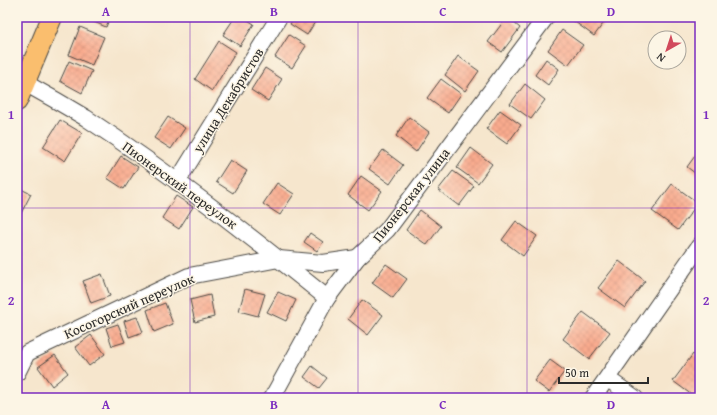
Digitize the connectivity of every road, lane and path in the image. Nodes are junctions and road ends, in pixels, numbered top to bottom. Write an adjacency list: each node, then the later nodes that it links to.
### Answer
1 (52, 17): 4 (main road)
2 (279, 17): 6 (street, улица Декабристов)
3 (546, 17): 8 (street, Пионерская улица)
4 (25, 83): 5 (main road); 6 (street, Пионерский переулок)
5 (17, 101)
6 (177, 182): 9 (street, Пионерский переулок)
7 (700, 245): 12 (street)
8 (357, 258): 9 (street, Косогорский переулок); 10 (street, Пионерская улица)
9 (279, 259): 10 (street, Пионерский переулок); 11 (street, Косогорский переулок)
10 (327, 298): 13 (street, Пионерская улица)
11 (17, 373)
12 (608, 379): 14 (street); 15 (street)
13 (272, 398)
14 (593, 398)
15 (635, 398)

